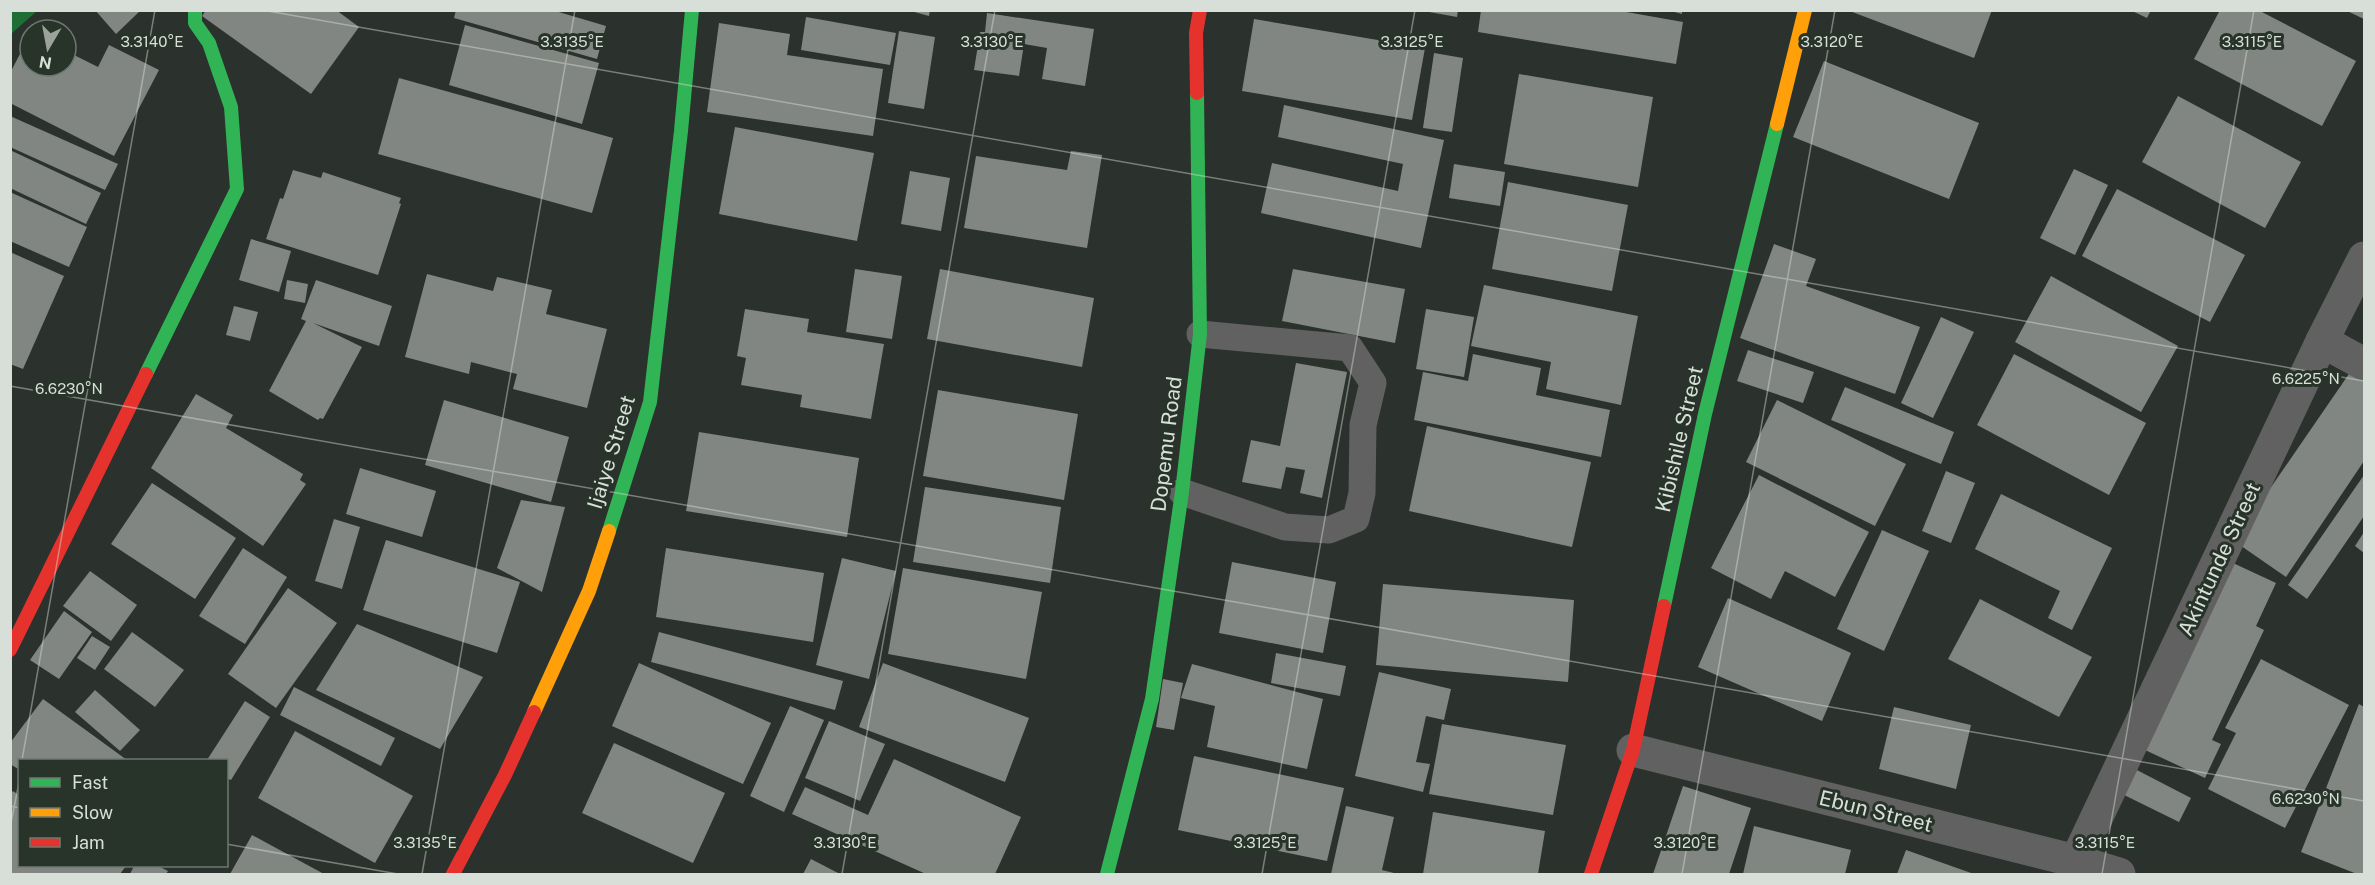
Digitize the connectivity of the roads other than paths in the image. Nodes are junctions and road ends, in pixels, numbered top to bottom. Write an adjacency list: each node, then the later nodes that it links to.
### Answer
1 (195, 10): 10 (street)
2 (692, 10): 13 (street, Ijaiye Street)
3 (1200, 10): 6 (street, Dopemu Road)
4 (1804, 10): 11 (street, Kibishile Street)
5 (2364, 258): 7 (street, Akintunde Street)
6 (1200, 334): 9 (street, Dopemu Road); 9 (lane)
7 (2322, 341): 8 (street); 12 (street, Akintunde Street)
8 (2364, 364)
9 (1182, 492): 14 (street, Dopemu Road)
10 (10, 650)
11 (1633, 750): 12 (street, Ebun Street); 15 (street, Kibishile Street)
12 (2076, 861): 16 (street, Ebun Street)
13 (453, 874)
14 (1107, 874)
15 (1591, 874)
16 (2119, 874)

